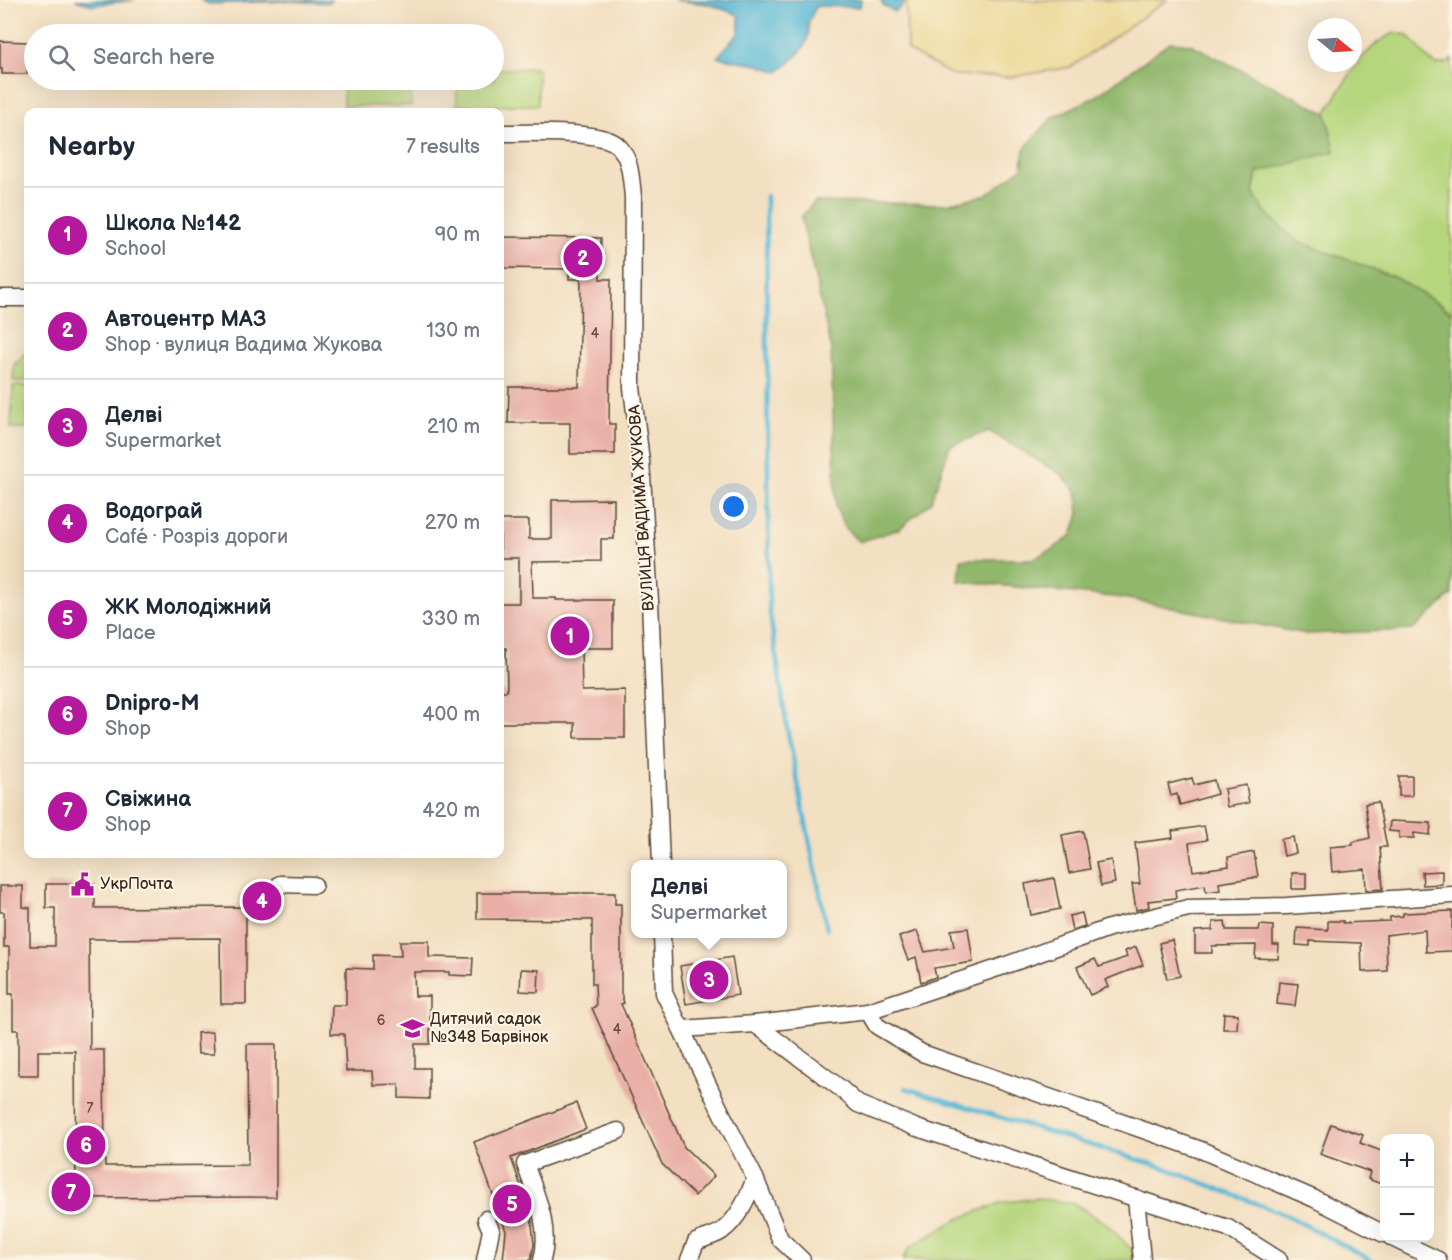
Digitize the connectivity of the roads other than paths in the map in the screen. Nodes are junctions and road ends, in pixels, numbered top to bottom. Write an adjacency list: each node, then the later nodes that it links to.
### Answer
1 (504, 133): 4 (street, ВУЛИЦЯ ВАДИМА ЖУКОВА)
2 (0, 298): 3 (street)
3 (24, 298)
4 (661, 860)
5 (280, 884): 6 (street)
6 (314, 885)
7 (1452, 895): 9 (street)
8 (663, 938): 11 (street)
9 (868, 1011): 10 (street); 16 (street)
10 (754, 1024): 11 (street); 14 (street)
11 (682, 1029): 13 (street)
12 (618, 1131): 19 (street)
13 (755, 1178): 20 (street); 21 (street)
14 (1136, 1198): 22 (street); 23 (street)
15 (486, 1219): 18 (street)
16 (1380, 1232)
17 (1400, 1242): 24 (street)
18 (485, 1260)
19 (542, 1260)
20 (688, 1260)
21 (802, 1260)
22 (1142, 1260)
23 (1279, 1260)
24 (1438, 1260)

